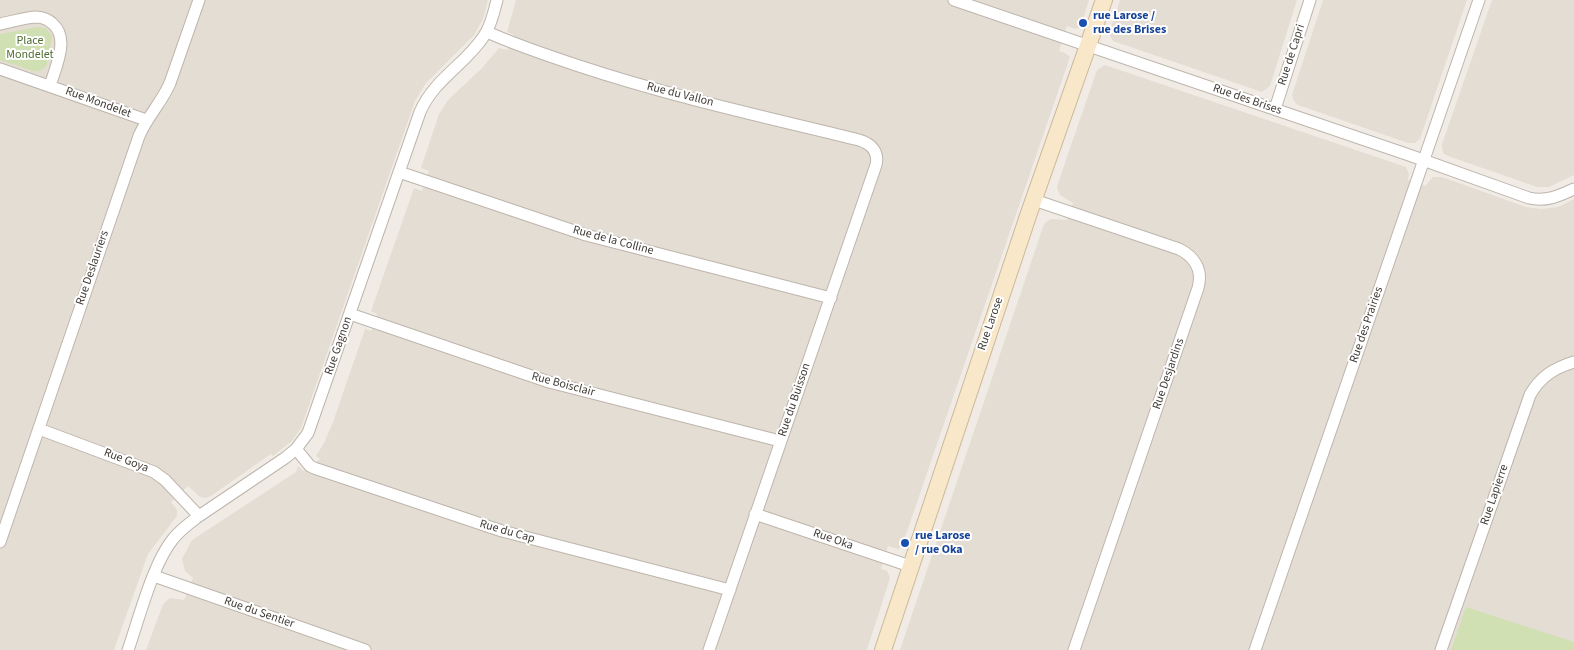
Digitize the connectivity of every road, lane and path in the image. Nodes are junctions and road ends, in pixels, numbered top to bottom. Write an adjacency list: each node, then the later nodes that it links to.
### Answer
1 (199, 0): 13 (street, Rue Deslauriers)
2 (497, 0): 8 (street, Rue Gagnon)
3 (954, 0): 9 (street, Rue des Brises)
4 (1104, 0): 9 (street, Rue Larose)
5 (1310, 0): 12 (street, Rue de Capri)
6 (1479, 0): 15 (street, Rue des Prairies)
7 (0, 24): 11 (street, Rue Mondelet)
8 (487, 32): 14 (street, Rue du Vallon); 16 (street, Rue Gagnon)
9 (1089, 46): 12 (street, Rue des Brises); 18 (street, Rue Larose)
10 (0, 69): 11 (street, Rue Mondelet)
11 (50, 86): 13 (street, Rue Mondelet)
12 (1275, 109): 15 (street, Rue des Brises)
13 (146, 120): 22 (street, Rue Deslauriers)
14 (875, 150): 19 (street, Rue du Buisson)
15 (1424, 160): 17 (street, Rue des Brises); 36 (street, Rue des Prairies)
16 (399, 172): 19 (street, Rue de la Colline); 20 (street, Rue Gagnon)
17 (1574, 189)
18 (1034, 200): 28 (street, Rue Larose); 35 (street, Rue Desjardins)
19 (831, 298): 23 (street, Rue du Buisson)
20 (350, 314): 23 (street, Rue Boisclair); 24 (street, Rue Gagnon)
21 (1574, 362): 37 (street, Rue Lapierre)
22 (39, 429): 26 (street, Rue Goya); 27 (street, Rue Deslauriers)
23 (780, 441): 25 (street, Rue du Buisson)
24 (296, 449): 26 (street, Rue Gagnon); 30 (street, Rue du Cap)
25 (756, 514): 28 (street, Rue Oka); 30 (street, Rue du Buisson)
26 (199, 516): 29 (street, Rue Gagnon)
27 (0, 542)
28 (910, 566): 34 (street, Rue Larose)
29 (154, 576): 31 (street, Rue Gagnon); 32 (street, Rue du Sentier)
30 (730, 590): 33 (street, Rue du Buisson)
31 (128, 650)
32 (365, 650)
33 (709, 650)
34 (883, 650)
35 (1074, 650)
36 (1255, 650)
37 (1441, 650)

